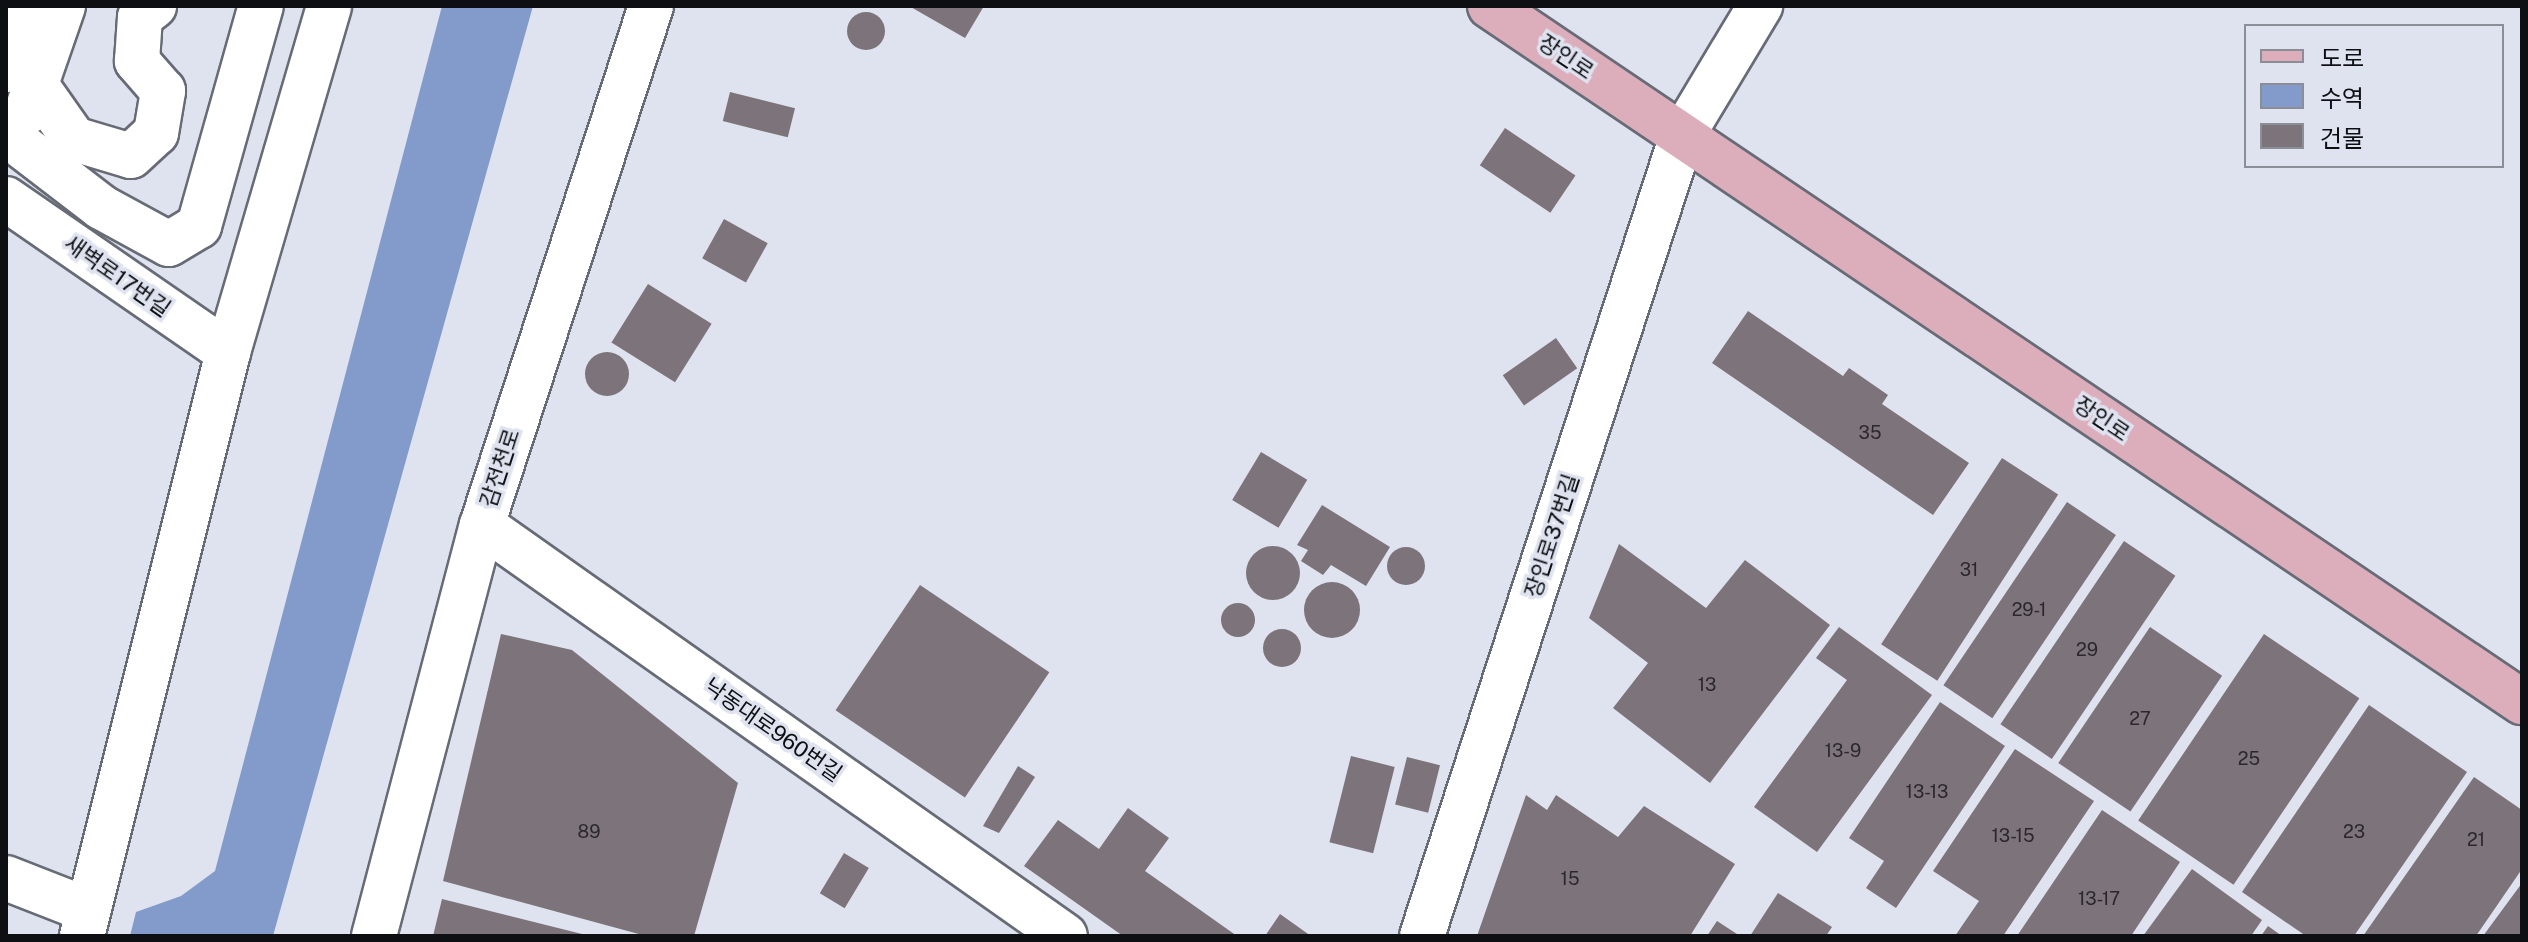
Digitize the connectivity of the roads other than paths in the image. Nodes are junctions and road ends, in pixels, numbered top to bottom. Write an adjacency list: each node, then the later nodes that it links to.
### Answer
1 (25, 6): 9 (street)
2 (63, 6): 9 (street)
3 (154, 6): 9 (street)
4 (261, 6): 11 (street)
5 (329, 6): 13 (street)
6 (651, 6): 14 (street, 감전천로)
7 (1490, 6): 10 (main road, 장인로)
8 (1760, 6): 10 (street)
9 (21, 78): 11 (street)
10 (1682, 136): 15 (main road, 장인로); 20 (street, 장인로37번길)
11 (11, 138)
12 (6, 199): 13 (street, 새벽로17번길)
13 (228, 352): 17 (street)
14 (482, 525): 18 (street, 감전천로); 19 (street, 낙동대로960번길)
15 (2522, 702)
16 (6, 878): 17 (street)
17 (85, 923)
18 (374, 936)
19 (1065, 936)
20 (1422, 936)

